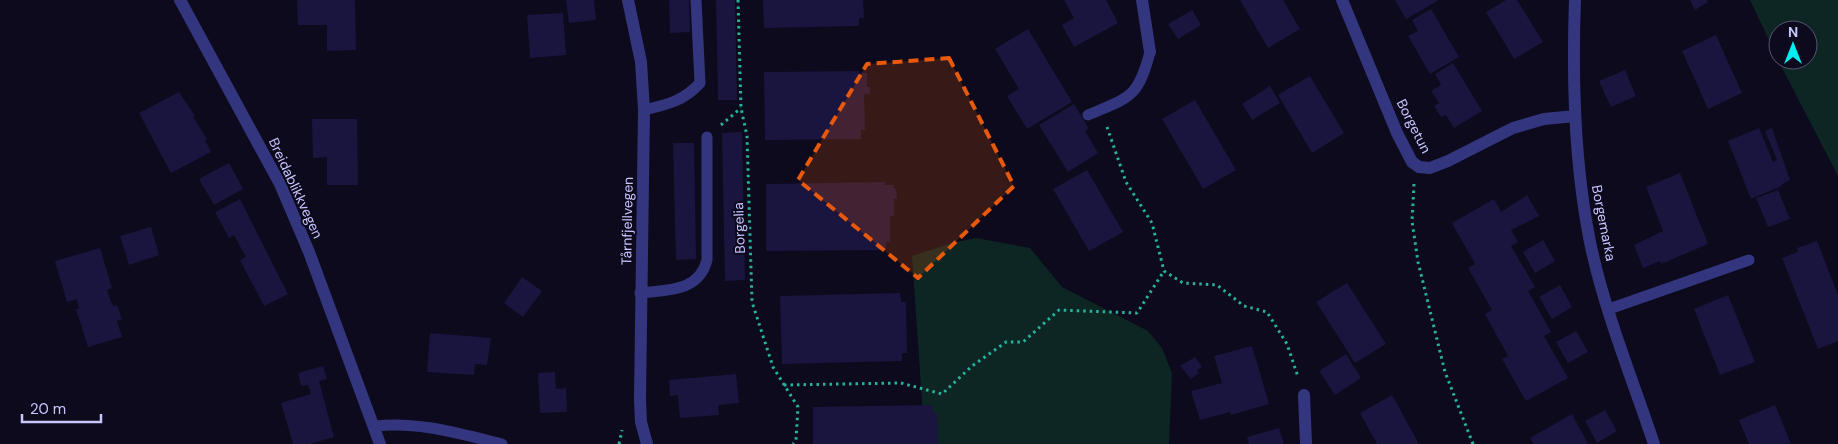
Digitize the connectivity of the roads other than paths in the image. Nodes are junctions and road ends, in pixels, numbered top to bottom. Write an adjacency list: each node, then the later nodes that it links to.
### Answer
1 (180, 0): 16 (street, Breidablikkvegen)
2 (628, 0): 8 (street, Tårnfjellvegen)
3 (696, 0): 8 (lane)
4 (1142, 0): 7 (street)
5 (1342, 0): 10 (street, Borgetun)
6 (1575, 0): 10 (street, Borgemarka)
7 (1150, 52): 9 (lane)
8 (644, 110): 13 (street, Tårnfjellvegen)
9 (1088, 115)
10 (1575, 116): 14 (street, Borgemarka)
11 (707, 137): 13 (lane)
12 (1749, 260): 14 (lane)
13 (640, 293): 19 (street, Tårnfjellvegen)
14 (1609, 308): 21 (street, Borgemarka)
15 (1304, 395): 20 (street)
16 (375, 426): 17 (street, Breidablikkvegen); 18 (lane)
17 (380, 444)
18 (502, 444)
19 (647, 444)
20 (1306, 444)
21 (1654, 444)

